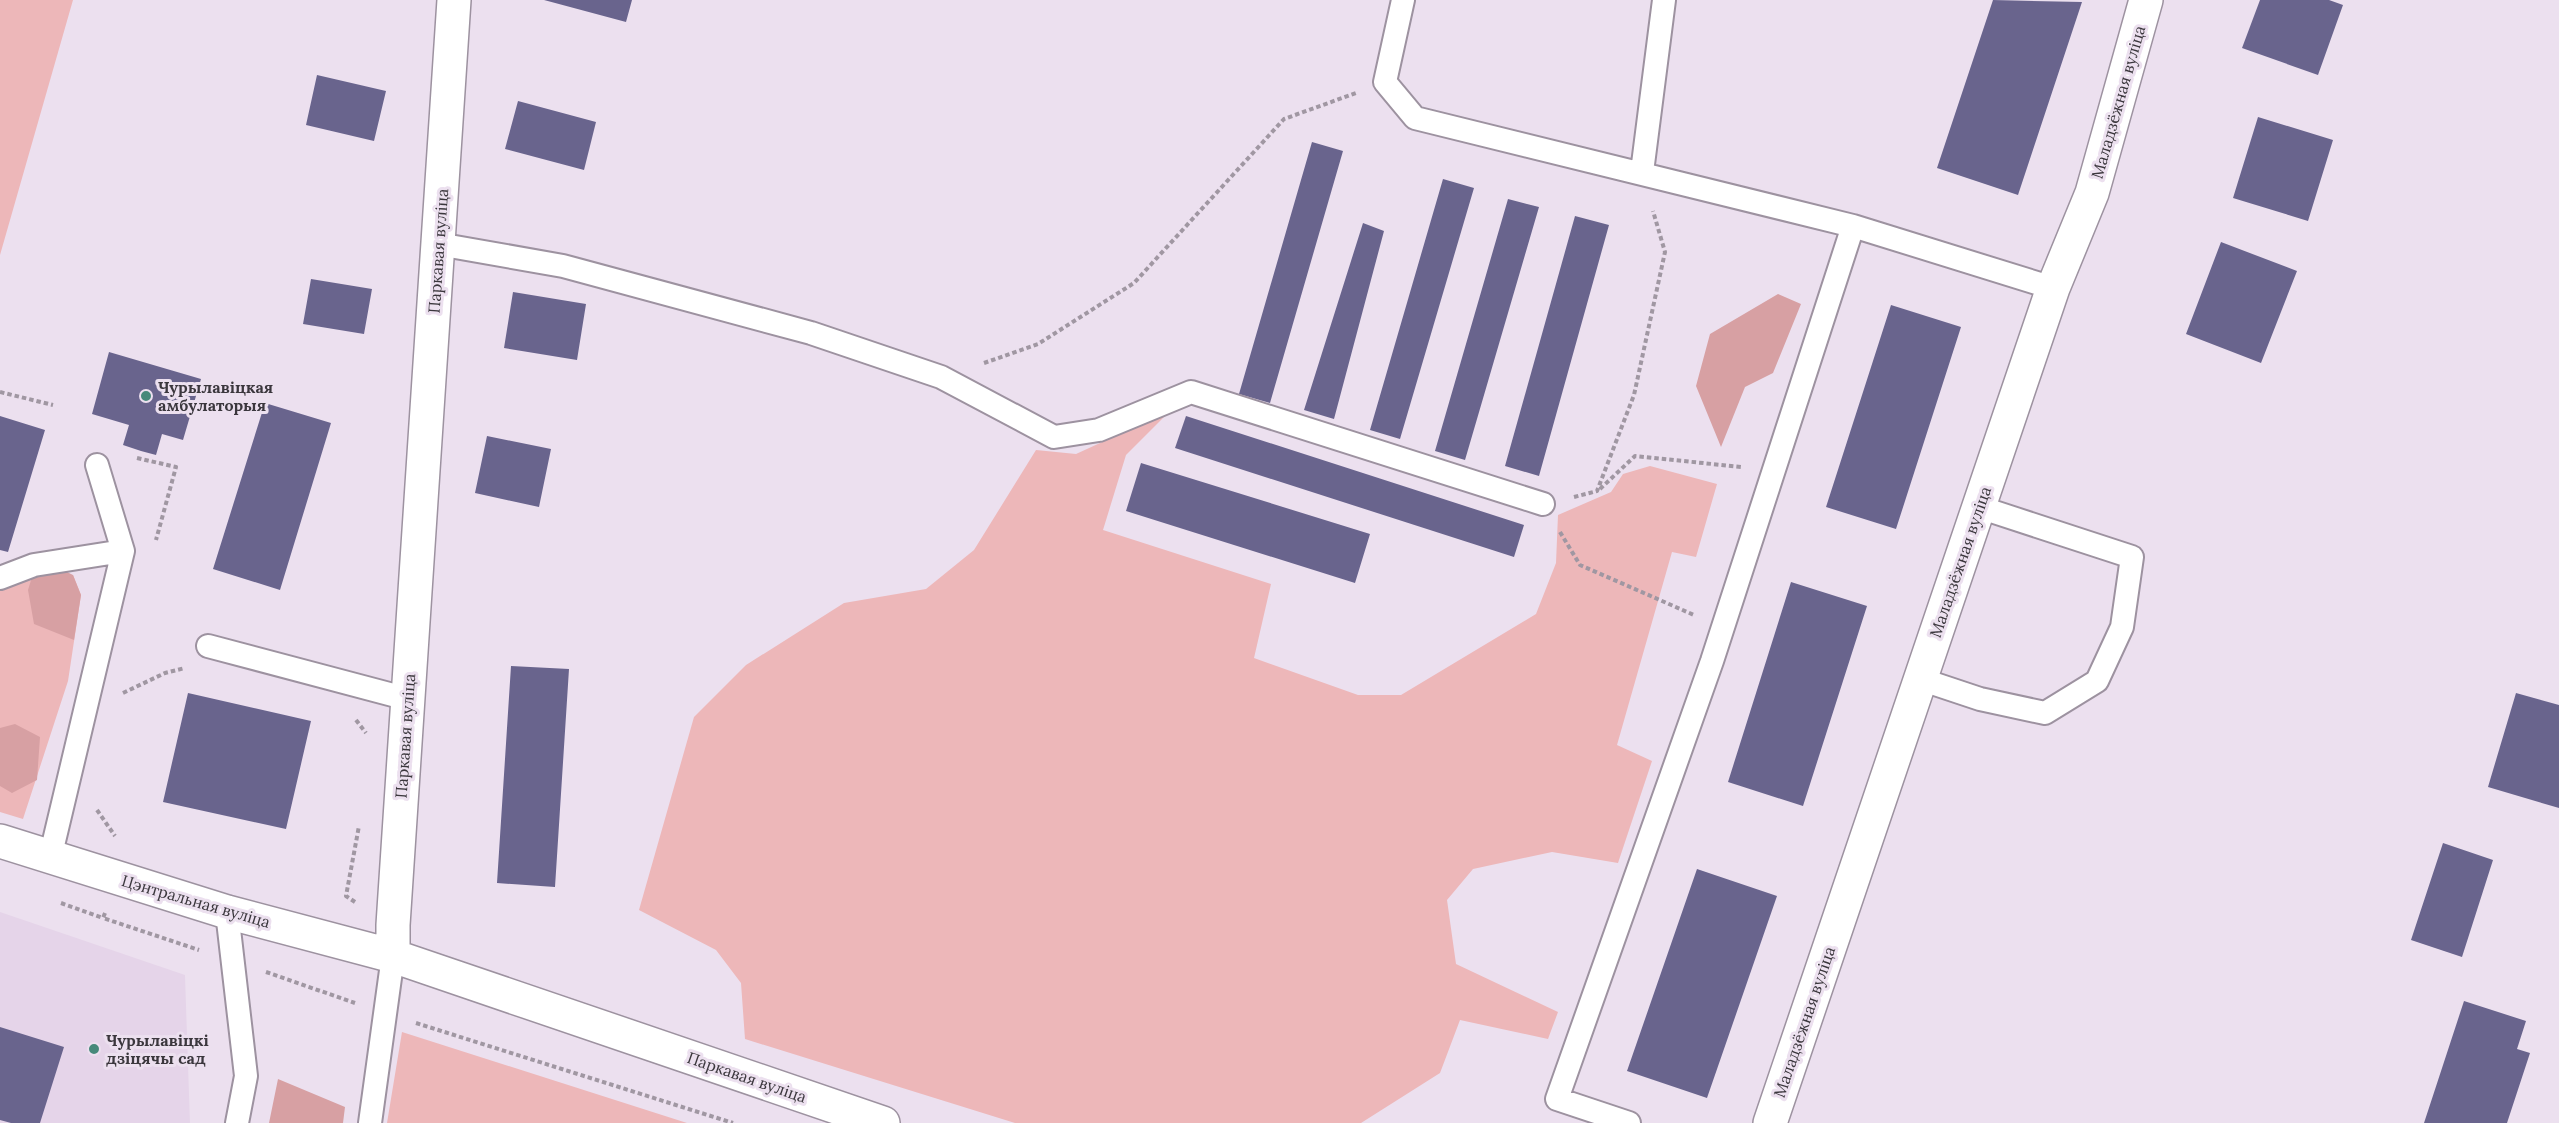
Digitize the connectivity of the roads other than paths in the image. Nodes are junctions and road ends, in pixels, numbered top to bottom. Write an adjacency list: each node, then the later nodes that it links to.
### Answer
1 (454, 0): 7 (street, Паркавая вуліца)
2 (1403, 0): 5 (lane)
3 (1664, 0): 5 (lane)
4 (2146, 0): 8 (street, Маладзёжная вуліца)
5 (1642, 172): 6 (lane)
6 (1853, 226): 8 (lane); 24 (lane)
7 (438, 244): 10 (lane); 16 (street, Паркавая вуліца)
8 (2053, 288): 11 (street, Маладзёжная вуліца)
9 (97, 465): 12 (lane)
10 (1543, 504)
11 (1979, 507): 15 (street, Маладзёжная вуліца); 15 (lane)
12 (123, 551): 13 (lane); 18 (lane)
13 (0, 578)
14 (208, 646): 16 (lane)
15 (1920, 679): 25 (street, Маладзёжная вуліца)
16 (408, 699): 20 (street, Паркавая вуліца)
17 (0, 841): 18 (street, Цэнтральная вуліца)
18 (50, 858): 19 (street, Цэнтральная вуліца)
19 (227, 912): 20 (street, Цэнтральная вуліца); 21 (lane)
20 (393, 941): 22 (lane); 23 (street, Паркавая вуліца)
21 (237, 1123)
22 (370, 1123)
23 (883, 1123)
24 (1629, 1123)
25 (1770, 1123)

